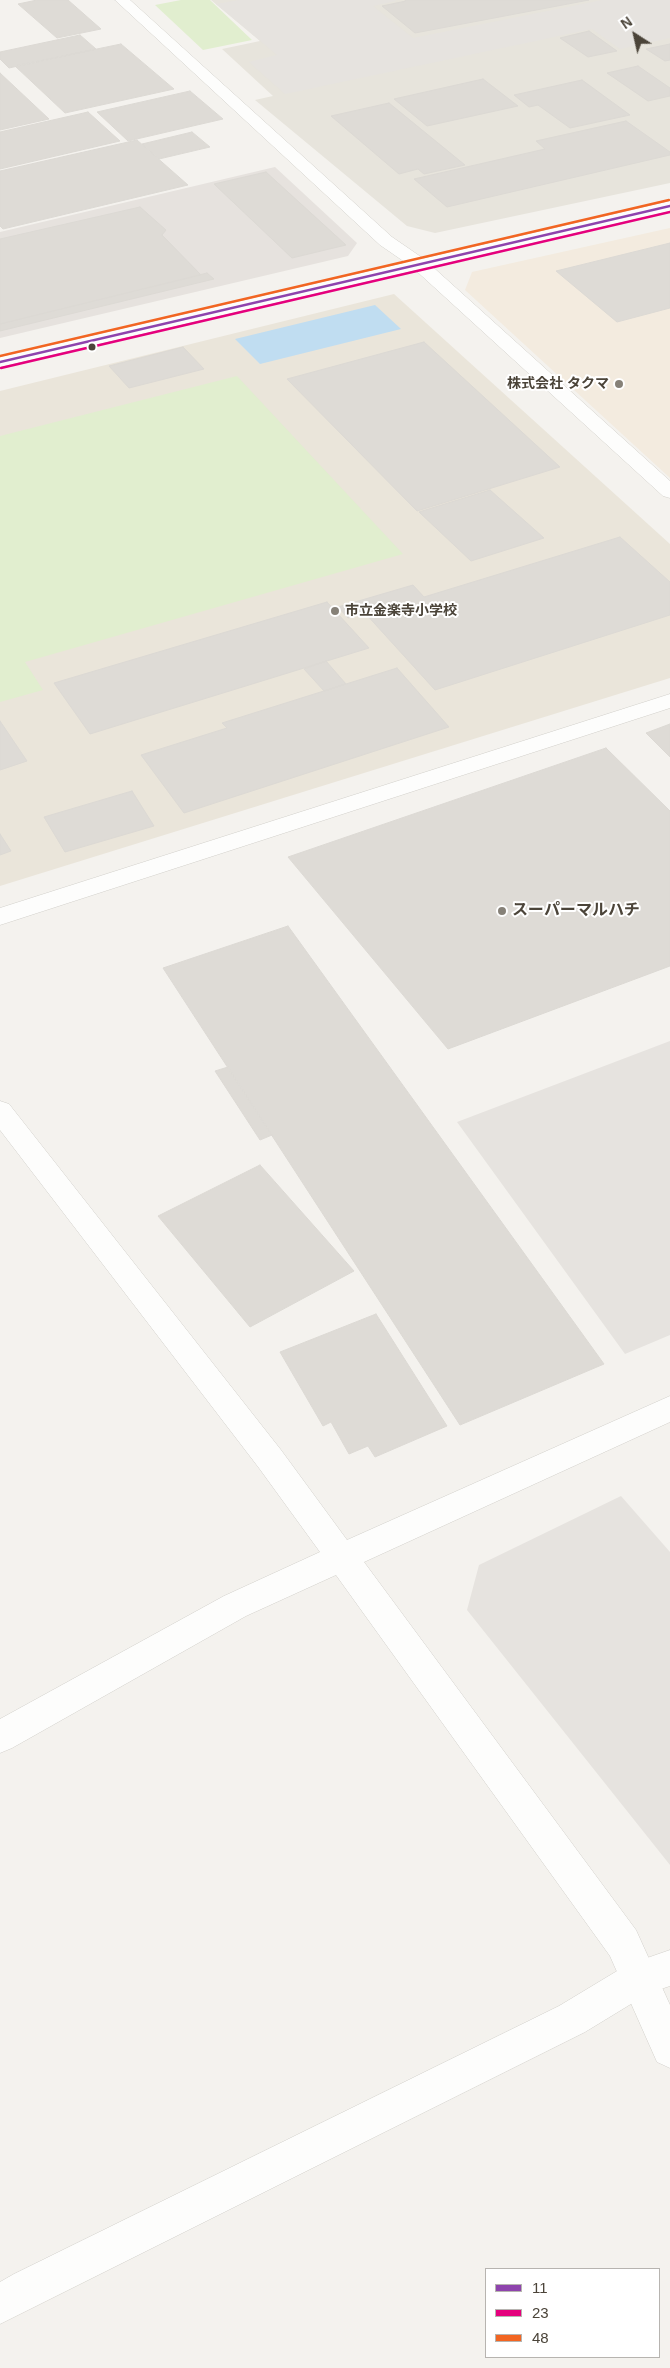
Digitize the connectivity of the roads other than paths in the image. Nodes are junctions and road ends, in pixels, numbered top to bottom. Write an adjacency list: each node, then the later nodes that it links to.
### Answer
1 (122, 0): 3 (street)
2 (670, 206): 3 (street)
3 (418, 263): 4 (street); 5 (street)
4 (0, 362)
5 (670, 492)
6 (670, 701): 7 (street)
7 (0, 917)
8 (0, 1111): 10 (street)
9 (670, 1408): 10 (street)
10 (342, 1558): 11 (street); 12 (street)
11 (0, 1737)
12 (655, 1973): 13 (street); 14 (street)
13 (670, 2049)
14 (0, 2304)

